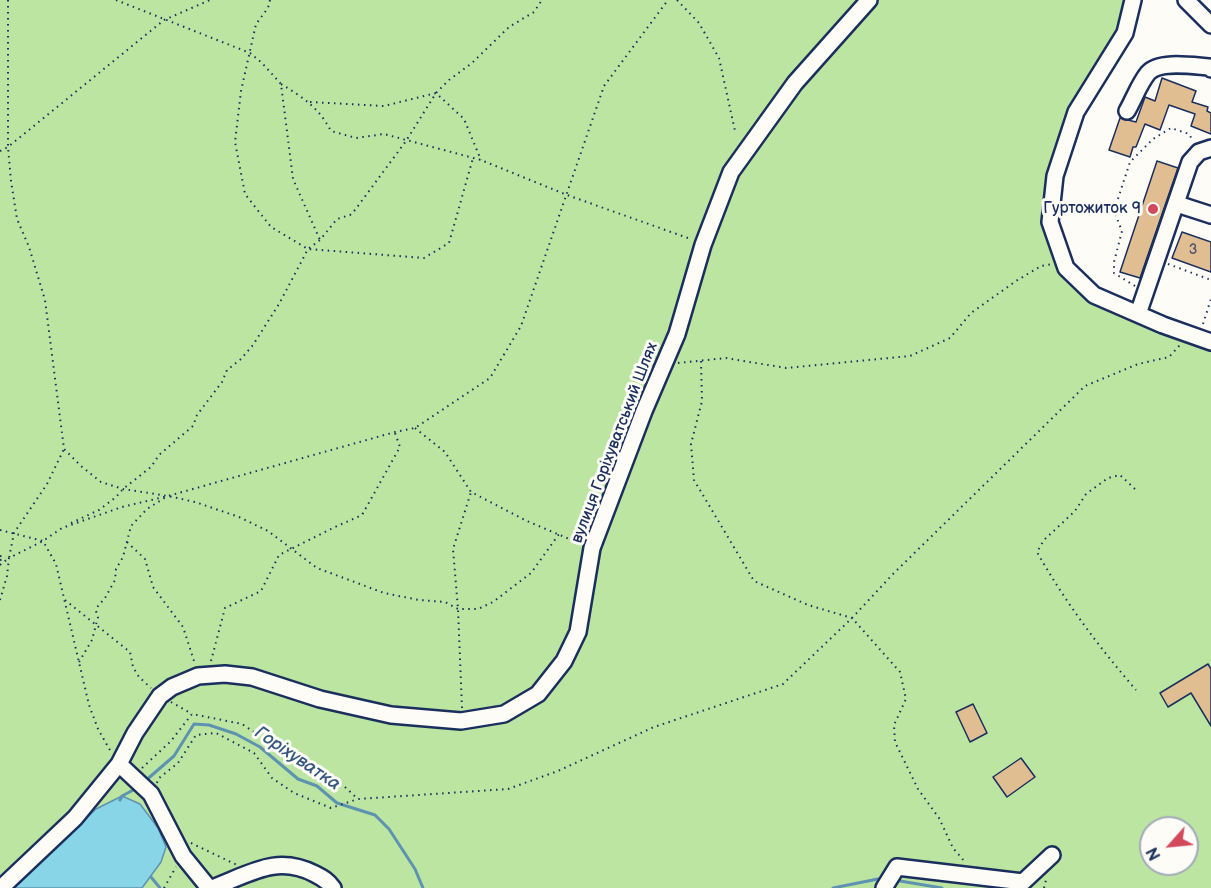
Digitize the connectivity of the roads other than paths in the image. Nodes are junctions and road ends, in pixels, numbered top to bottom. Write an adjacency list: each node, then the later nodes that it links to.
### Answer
1 (869, 0): 12 (street, вулиця Горіхуватський Шлях)
2 (1133, 0): 10 (street)
3 (1186, 0): 4 (street)
4 (1211, 26)
5 (1210, 68): 6 (street)
6 (1127, 111)
7 (1205, 150): 8 (street)
8 (1176, 204): 9 (street); 10 (street)
9 (1211, 215)
10 (1138, 314): 11 (street)
11 (1206, 336)
12 (119, 764): 14 (street, вулиця Горіхуватський Шлях); 15 (street)
13 (1052, 855): 17 (street)
14 (2, 888)
15 (211, 888): 16 (street)
16 (333, 888)
17 (884, 888)

